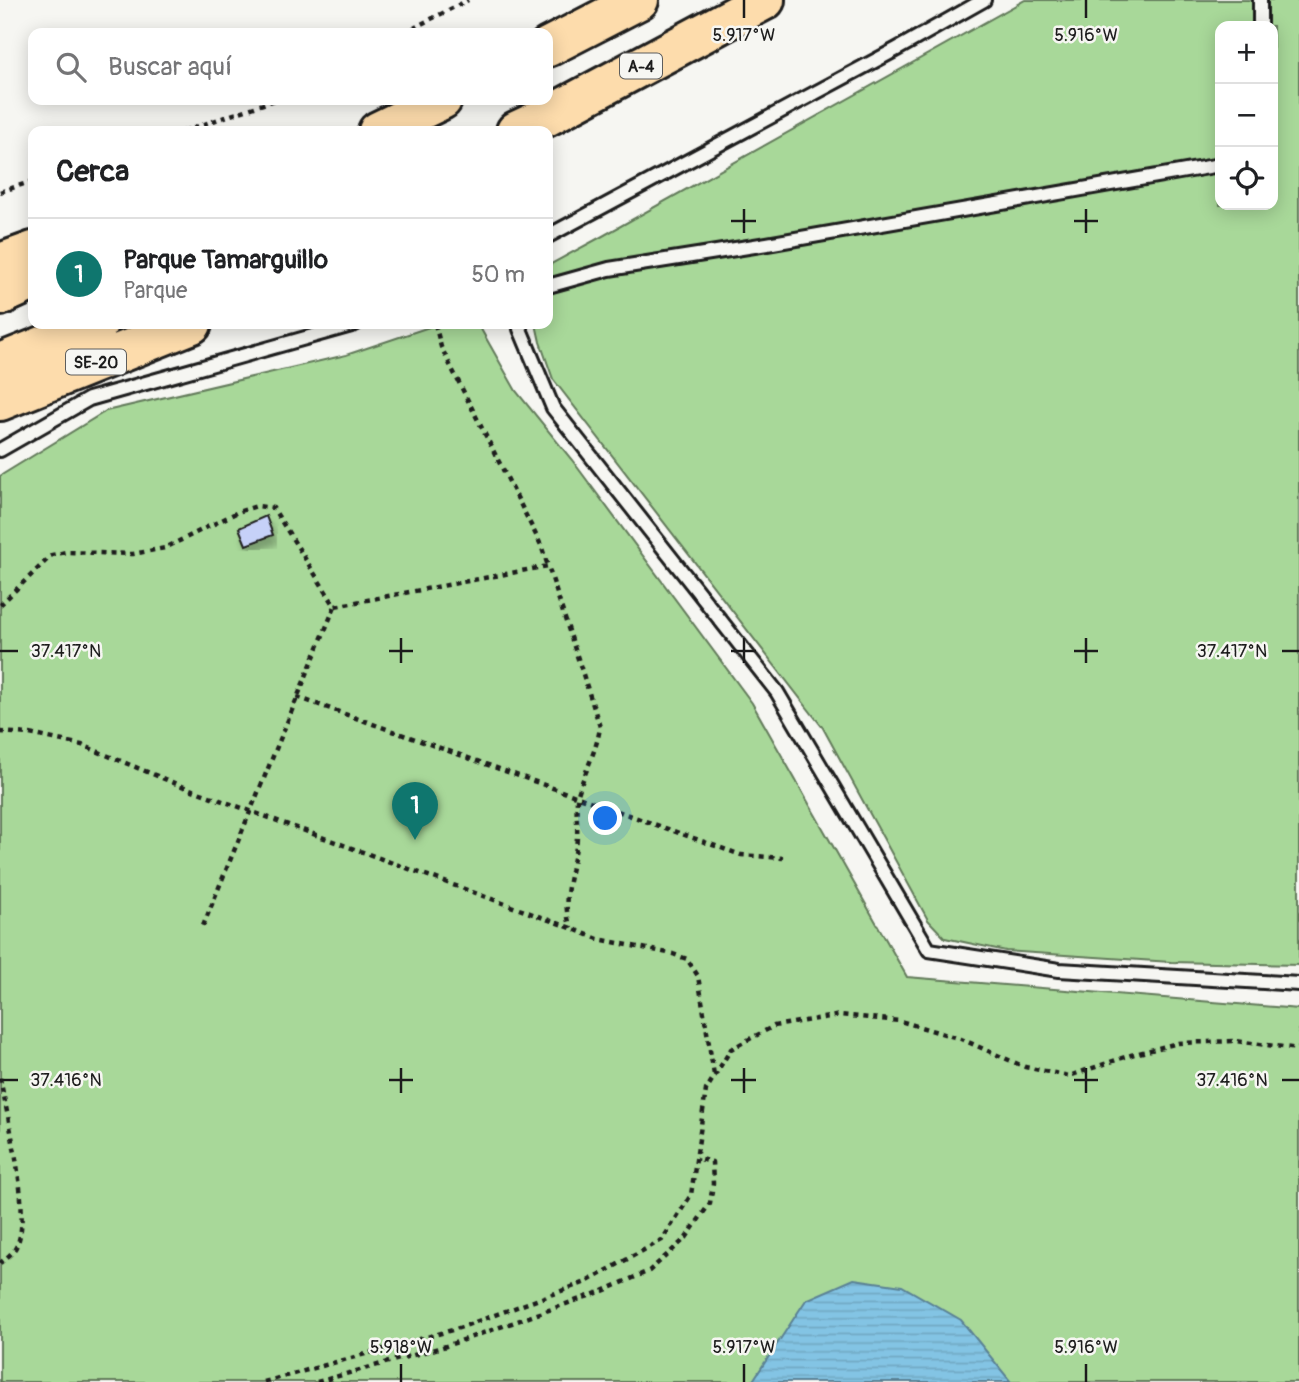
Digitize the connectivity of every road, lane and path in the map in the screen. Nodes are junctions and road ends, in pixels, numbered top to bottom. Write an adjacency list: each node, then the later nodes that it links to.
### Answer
1 (468, 0): 8 (path)
2 (639, 0): 9 (highway)
3 (765, 0): 14 (highway, A-4)
4 (778, 0): 15 (highway)
5 (984, 0): 19 (lane)
6 (1260, 0): 7 (lane)
7 (1260, 21)
8 (414, 28)
9 (553, 44)
10 (260, 105): 12 (path)
11 (430, 105): 13 (highway)
12 (199, 126)
13 (381, 126)
14 (527, 126)
15 (553, 139)
16 (1215, 166): 21 (lane)
17 (28, 183): 18 (path)
18 (0, 192)
19 (553, 233)
20 (22, 263): 22 (highway)
21 (553, 285)
22 (0, 296)
23 (85, 329): 28 (highway)
24 (180, 329): 29 (highway, SE-20)
25 (337, 329): 30 (lane)
26 (436, 329): 31 (path)
27 (520, 329): 41 (lane)
28 (0, 363)
29 (0, 401)
30 (0, 450)
31 (548, 566): 33 (path); 36 (path)
32 (0, 605): 33 (path)
33 (335, 607): 34 (path)
34 (298, 697): 36 (path); 37 (path)
35 (0, 732): 37 (path)
36 (577, 797): 38 (path); 40 (path)
37 (250, 811): 39 (path); 40 (path)
38 (783, 858)
39 (203, 926)
40 (571, 928): 43 (path)
41 (1299, 984)
42 (1299, 1049): 43 (path)
43 (714, 1076): 45 (path)
44 (0, 1078): 46 (path)
45 (696, 1158): 47 (path); 48 (path)
46 (0, 1263)
47 (264, 1382)
48 (317, 1382)

